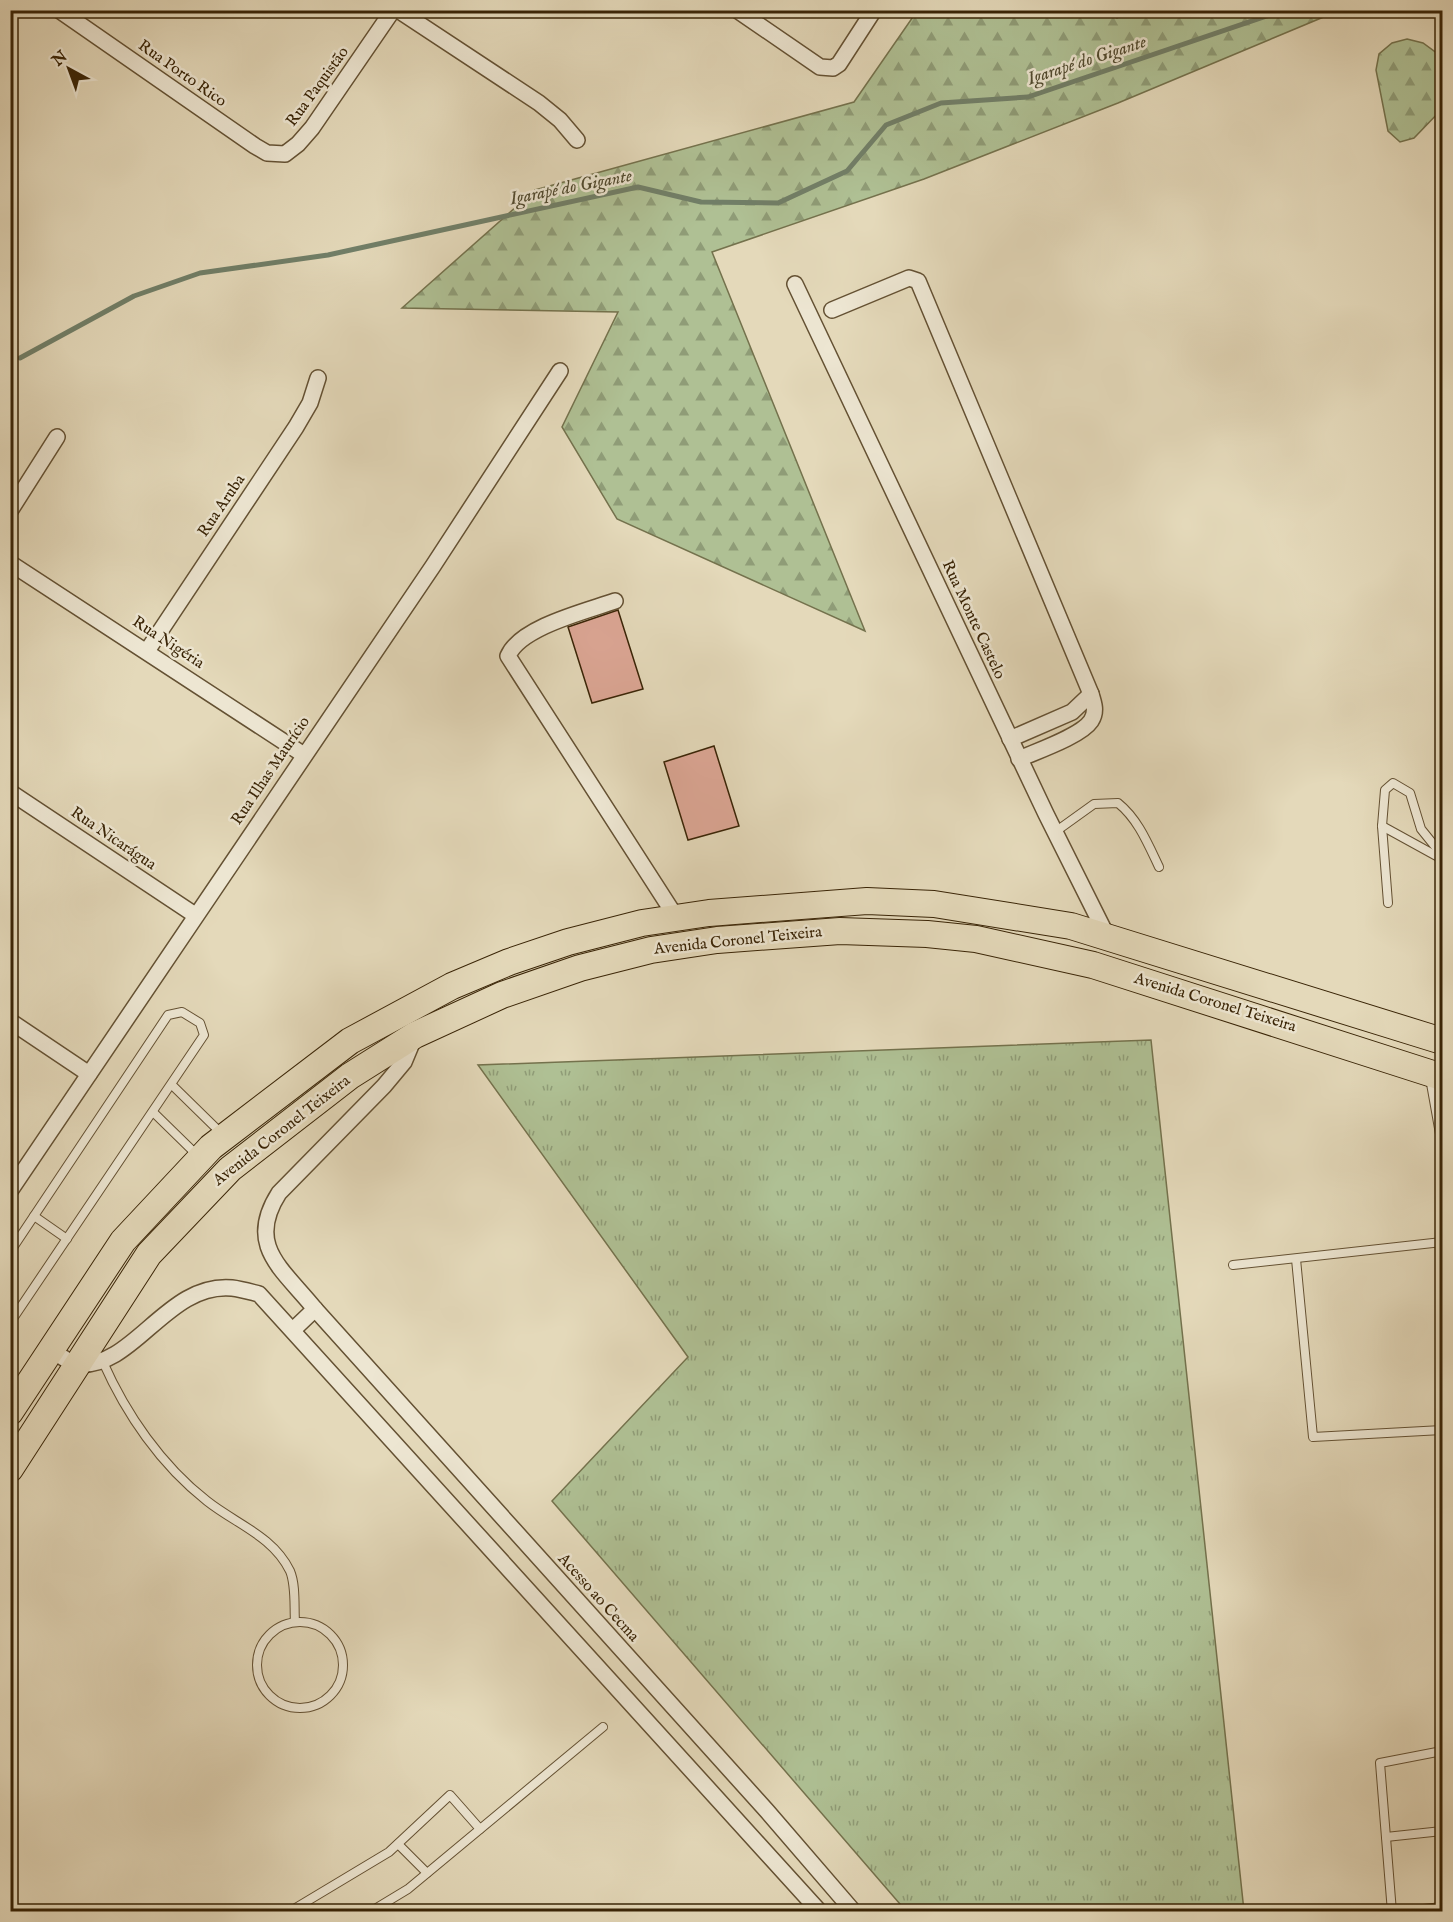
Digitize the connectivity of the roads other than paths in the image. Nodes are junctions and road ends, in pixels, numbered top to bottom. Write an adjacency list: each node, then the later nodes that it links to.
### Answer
1 (59, 10): 7 (street, Rua Porto Rico)
2 (393, 10): 7 (street, Rua Paquistão)
3 (398, 10): 6 (street)
4 (737, 10): 5 (street)
5 (874, 10)
6 (577, 140)
7 (255, 146)
8 (795, 284): 18 (street, Rua Monte Castelo)
9 (832, 310): 17 (street)
10 (560, 371): 19 (street, Rua Ilhas Maurício)
11 (318, 378): 16 (street, Rua Aruba)
12 (57, 437): 13 (street)
13 (10, 511)
14 (10, 563): 16 (street, Rua Nigéria)
15 (615, 601): 28 (street)
16 (147, 651): 19 (street, Rua Nigéria)
17 (1091, 694): 18 (street); 20 (street)
18 (1010, 739): 20 (street, Rua Monte Castelo)
19 (304, 755): 27 (street, Rua Ilhas Maurício)
20 (1019, 759): 23 (street, Rua Monte Castelo)
21 (10, 792): 27 (street, Rua Nicarágua)
22 (1382, 826): 24 (lane); 24 (lane); 26 (lane)
23 (1055, 832): 25 (lane); 29 (street, Rua Monte Castelo)
24 (1443, 857)
25 (1159, 867)
26 (1388, 903)
27 (195, 915): 33 (street, Rua Ilhas Maurício)
28 (676, 917): 29 (highway, Avenida Coronel Teixeira); 37 (highway, Avenida Coronel Teixeira)
29 (1107, 936): 32 (highway, Avenida Coronel Teixeira)
30 (10, 1021): 33 (street)
31 (416, 1035): 34 (highway, Avenida Coronel Teixeira); 47 (street, Acesso ao Cecma); 52 (highway, Avenida Coronel Teixeira)
32 (1443, 1041)
33 (89, 1074): 40 (street, Rua Ilhas Maurício)
34 (1436, 1075): 38 (lane)
35 (172, 1085): 36 (lane); 37 (lane); 41 (lane)
36 (153, 1112): 39 (lane); 42 (lane)
37 (224, 1136): 39 (highway, Avenida Coronel Teixeira)
38 (1443, 1145)
39 (200, 1159): 50 (highway, Avenida Coronel Teixeira)
40 (10, 1191)
41 (34, 1216): 42 (lane); 44 (lane)
42 (67, 1239): 48 (lane)
43 (1443, 1242): 45 (lane)
44 (10, 1252)
45 (1296, 1259): 46 (lane); 54 (lane)
46 (1233, 1265)
47 (315, 1309): 49 (street); 70 (street, Acesso ao Cecma)
48 (10, 1323)
49 (293, 1329): 51 (street); 69 (street)
50 (50, 1349): 52 (street); 53 (highway, Avenida Coronel Teixeira)
51 (103, 1362): 52 (street); 56 (lane)
52 (76, 1365): 55 (highway, Avenida Coronel Teixeira)
53 (10, 1412)
54 (1443, 1430)
55 (10, 1469)
56 (295, 1622): 56 (lane)
57 (603, 1727): 59 (lane)
58 (1443, 1751): 61 (lane)
59 (480, 1829): 62 (lane); 63 (lane)
60 (1443, 1831): 61 (lane)
61 (1386, 1837): 71 (lane)
62 (398, 1844): 63 (lane); 67 (lane)
63 (427, 1873): 68 (lane)
64 (1443, 1907): 71 (lane)
65 (217, 1911): 66 (lane)
66 (232, 1911)
67 (289, 1911)
68 (370, 1911)
69 (820, 1911)
70 (854, 1911)
71 (1394, 1911)

